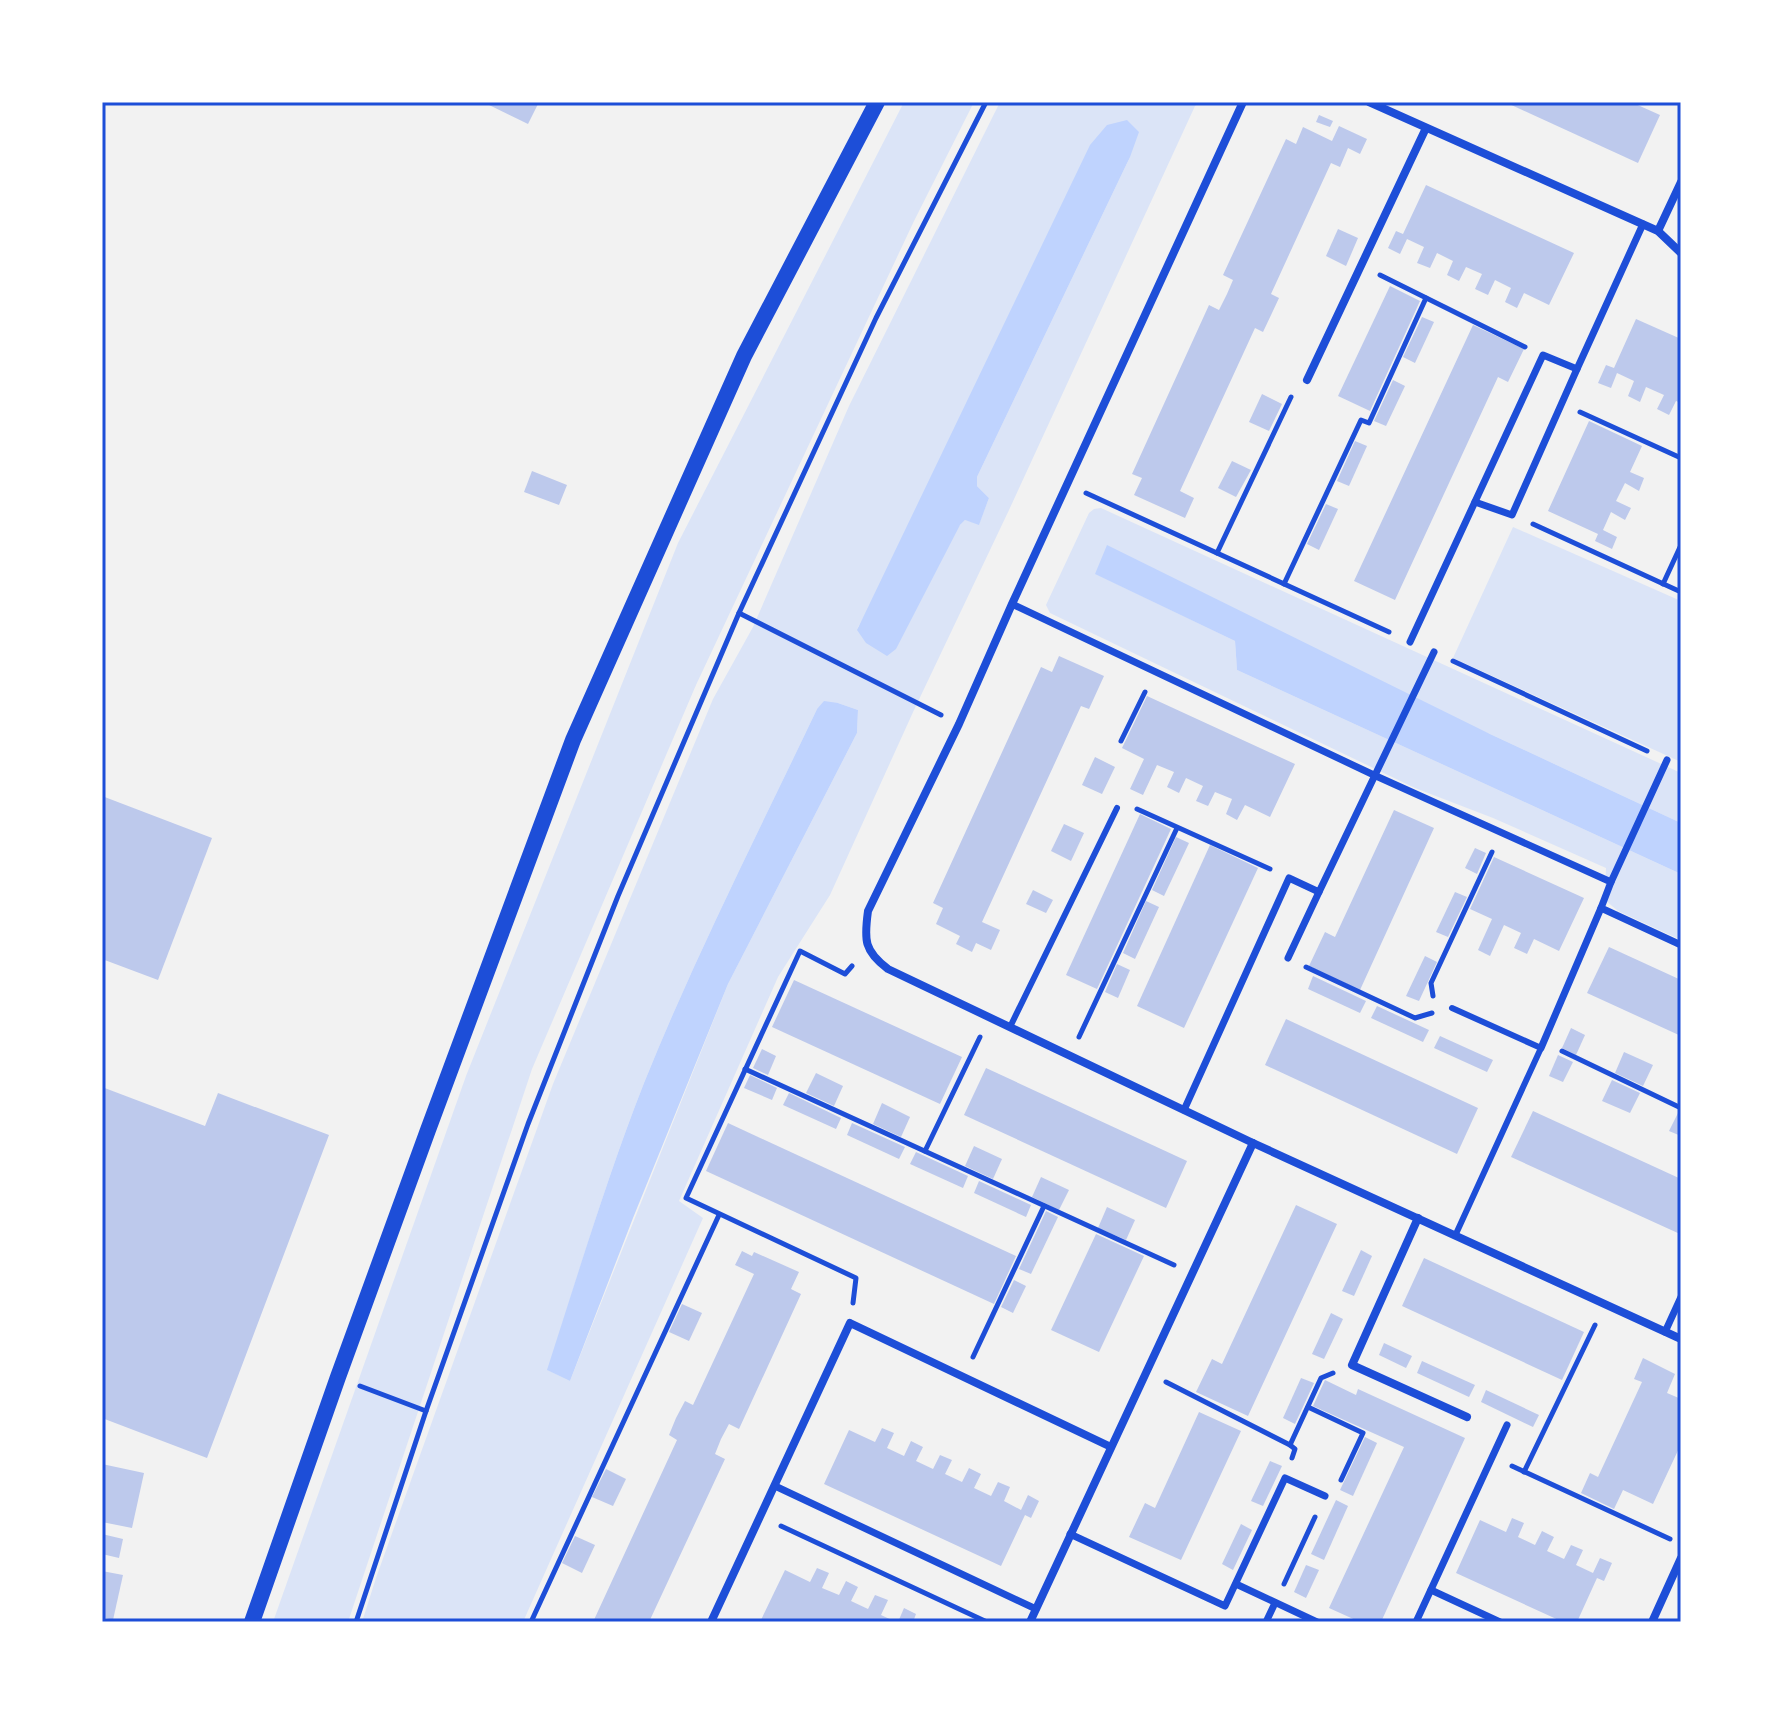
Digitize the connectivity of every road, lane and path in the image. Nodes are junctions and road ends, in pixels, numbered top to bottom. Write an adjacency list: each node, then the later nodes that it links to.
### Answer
1 (877, 102): 67 (main road)
2 (986, 102): 26 (path)
3 (1243, 102): 17 (street)
4 (1369, 102): 5 (street)
5 (1426, 128): 7 (street); 10 (street)
6 (1681, 182): 8 (street)
7 (1643, 224): 8 (street); 13 (street)
8 (1658, 231): 9 (street)
9 (1681, 253)
10 (1361, 266): 11 (path); 14 (street)
11 (1426, 298): 12 (path); 22 (path)
12 (1543, 355): 13 (street); 18 (street)
13 (1577, 369): 15 (street)
14 (1307, 380): 21 (path)
15 (1562, 403): 16 (path); 19 (street)
16 (1681, 458)
17 (1068, 485): 21 (path); 25 (street)
18 (1475, 502): 19 (street); 27 (street)
19 (1512, 515): 23 (path)
20 (1681, 545): 23 (path)
21 (1217, 553): 22 (path)
22 (1284, 584): 27 (path)
23 (1663, 584): 24 (path)
24 (1681, 592)
25 (1012, 604): 29 (street); 30 (street)
26 (739, 613): 30 (path); 70 (path)
27 (1410, 642)
28 (1434, 652): 32 (path); 33 (street)
29 (1155, 672): 31 (path); 33 (street)
30 (959, 724): 42 (street)
31 (1121, 741)
32 (1667, 760): 38 (street)
33 (1376, 776): 36 (street); 39 (street)
34 (1117, 808): 35 (path); 47 (lane)
35 (1177, 828): 37 (path); 49 (path)
36 (1501, 833): 38 (street); 45 (path)
37 (1289, 878): 39 (street); 52 (street)
38 (1611, 882): 40 (street)
39 (1319, 892): 43 (street)
40 (1601, 908): 41 (street); 48 (street)
41 (1681, 945)
42 (867, 948): 46 (street); 50 (path)
43 (1288, 958): 45 (path)
44 (1452, 1008): 45 (path); 48 (lane)
45 (1435, 1013)
46 (989, 1017): 47 (street); 54 (path)
47 (1010, 1027): 49 (street)
48 (1542, 1045): 51 (path); 58 (lane)
49 (1070, 1056): 52 (street)
50 (745, 1069): 54 (path); 56 (path)
51 (1681, 1108)
52 (1184, 1110): 53 (street)
53 (1253, 1143): 57 (street); 59 (street)
54 (925, 1151): 55 (path)
55 (1044, 1206): 59 (path); 68 (path)
56 (719, 1215): 62 (path); 90 (path)
57 (1418, 1218): 58 (street); 65 (street)
58 (1455, 1236): 61 (street)
59 (1192, 1273): 66 (street)
60 (1681, 1297): 63 (street)
61 (1605, 1305): 63 (street); 76 (path)
62 (850, 1323): 68 (street); 78 (street)
63 (1665, 1332): 64 (street)
64 (1681, 1339)
65 (1352, 1365): 69 (path); 71 (street)
66 (1146, 1372): 73 (path); 74 (street)
67 (338, 1377): 70 (path); 88 (main road)
68 (963, 1377): 74 (street)
69 (1308, 1407): 73 (path); 79 (path)
70 (426, 1411): 89 (path)
71 (1467, 1417)
72 (1507, 1425): 75 (street)
73 (1290, 1445): 77 (path)
74 (1111, 1447): 81 (street)
75 (1493, 1456): 76 (path); 85 (street)
76 (1524, 1472): 82 (path)
77 (1285, 1478): 79 (street); 84 (street)
78 (775, 1486): 80 (street); 87 (street)
79 (1325, 1496): 86 (path)
80 (760, 1517): 91 (street); 92 (path)
81 (1070, 1534): 84 (street); 87 (street)
82 (1681, 1545)
83 (1681, 1558): 98 (street)
84 (1236, 1584): 86 (street)
85 (1431, 1590): 96 (street); 97 (street)
86 (1275, 1603): 94 (street); 95 (street)
87 (1036, 1609): 93 (street)
88 (252, 1622)
89 (356, 1622)
90 (531, 1622)
91 (711, 1622)
92 (987, 1622)
93 (1030, 1622)
94 (1266, 1622)
95 (1317, 1622)
96 (1416, 1622)
97 (1500, 1622)
98 (1652, 1622)

